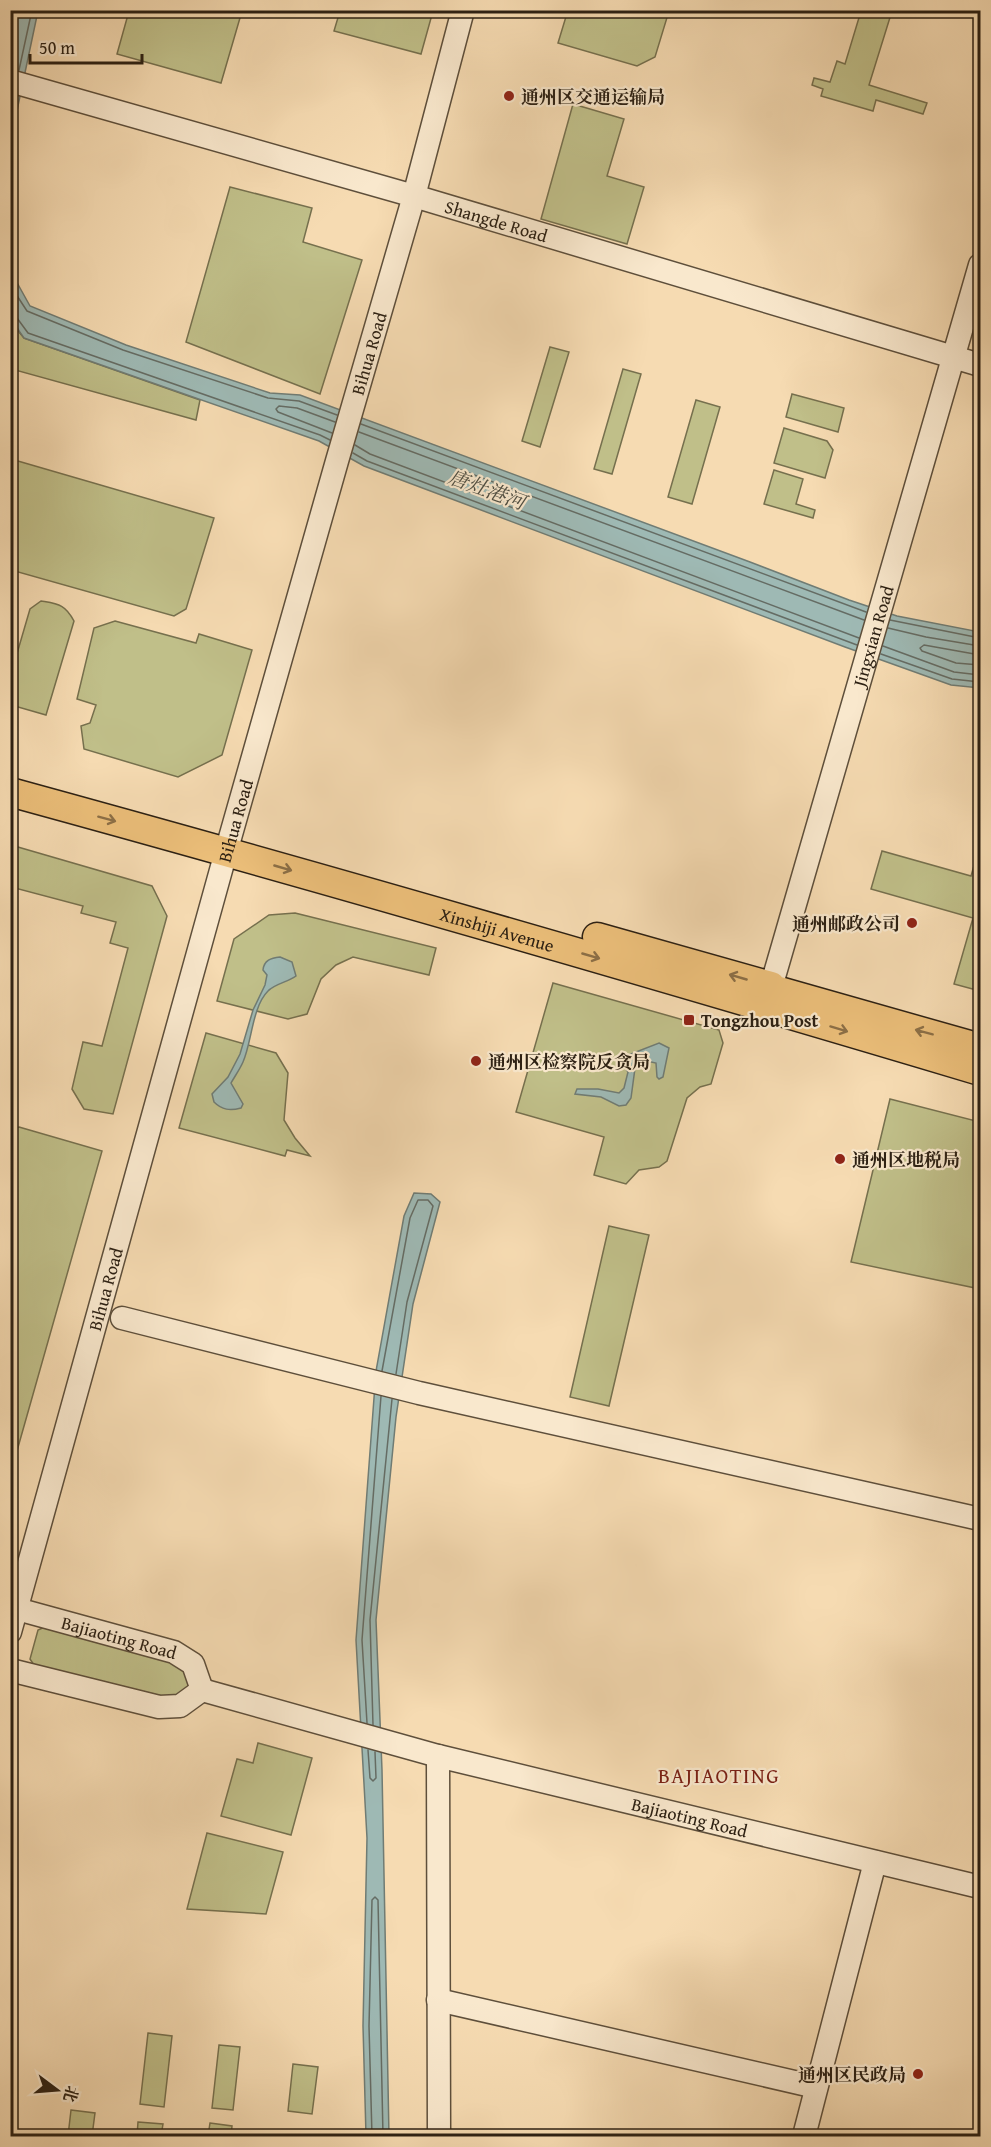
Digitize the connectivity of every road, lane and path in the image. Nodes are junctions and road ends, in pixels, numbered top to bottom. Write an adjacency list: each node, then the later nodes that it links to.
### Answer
1 (463, 10): 3 (street, Bihua Road)
2 (19, 83): 3 (street, Shangde Road)
3 (414, 196): 5 (street, Shangde Road); 9 (street, Bihua Road)
4 (981, 265): 5 (street, Jingxian Road)
5 (953, 357): 6 (street, Shangde Road); 10 (street, Jingxian Road)
6 (981, 365)
7 (10, 773): 9 (main road, Xinshiji Avenue)
8 (10, 792): 9 (main road, Xinshiji Avenue, one-way to 9)
9 (229, 842): 10 (main road, Xinshiji Avenue); 15 (street, Bihua Road)
10 (768, 997): 11 (main road, Xinshiji Avenue, one-way to 10); 12 (main road, Xinshiji Avenue, one-way to 12)
11 (981, 1048)
12 (981, 1071)
13 (122, 1318): 14 (street)
14 (981, 1519)
15 (17, 1609): 16 (street, Bihua Road); 18 (street, Bajiaoting Road)
16 (10, 1632)
17 (10, 1670): 18 (street)
18 (202, 1690): 19 (street, Bajiaoting Road)
19 (438, 1756): 20 (street, Bajiaoting Road); 22 (street)
20 (875, 1862): 21 (street, Bajiaoting Road); 23 (street)
21 (981, 1887)
22 (438, 2000): 23 (street); 24 (street)
23 (816, 2087): 25 (street)
24 (438, 2136)
25 (804, 2136)

